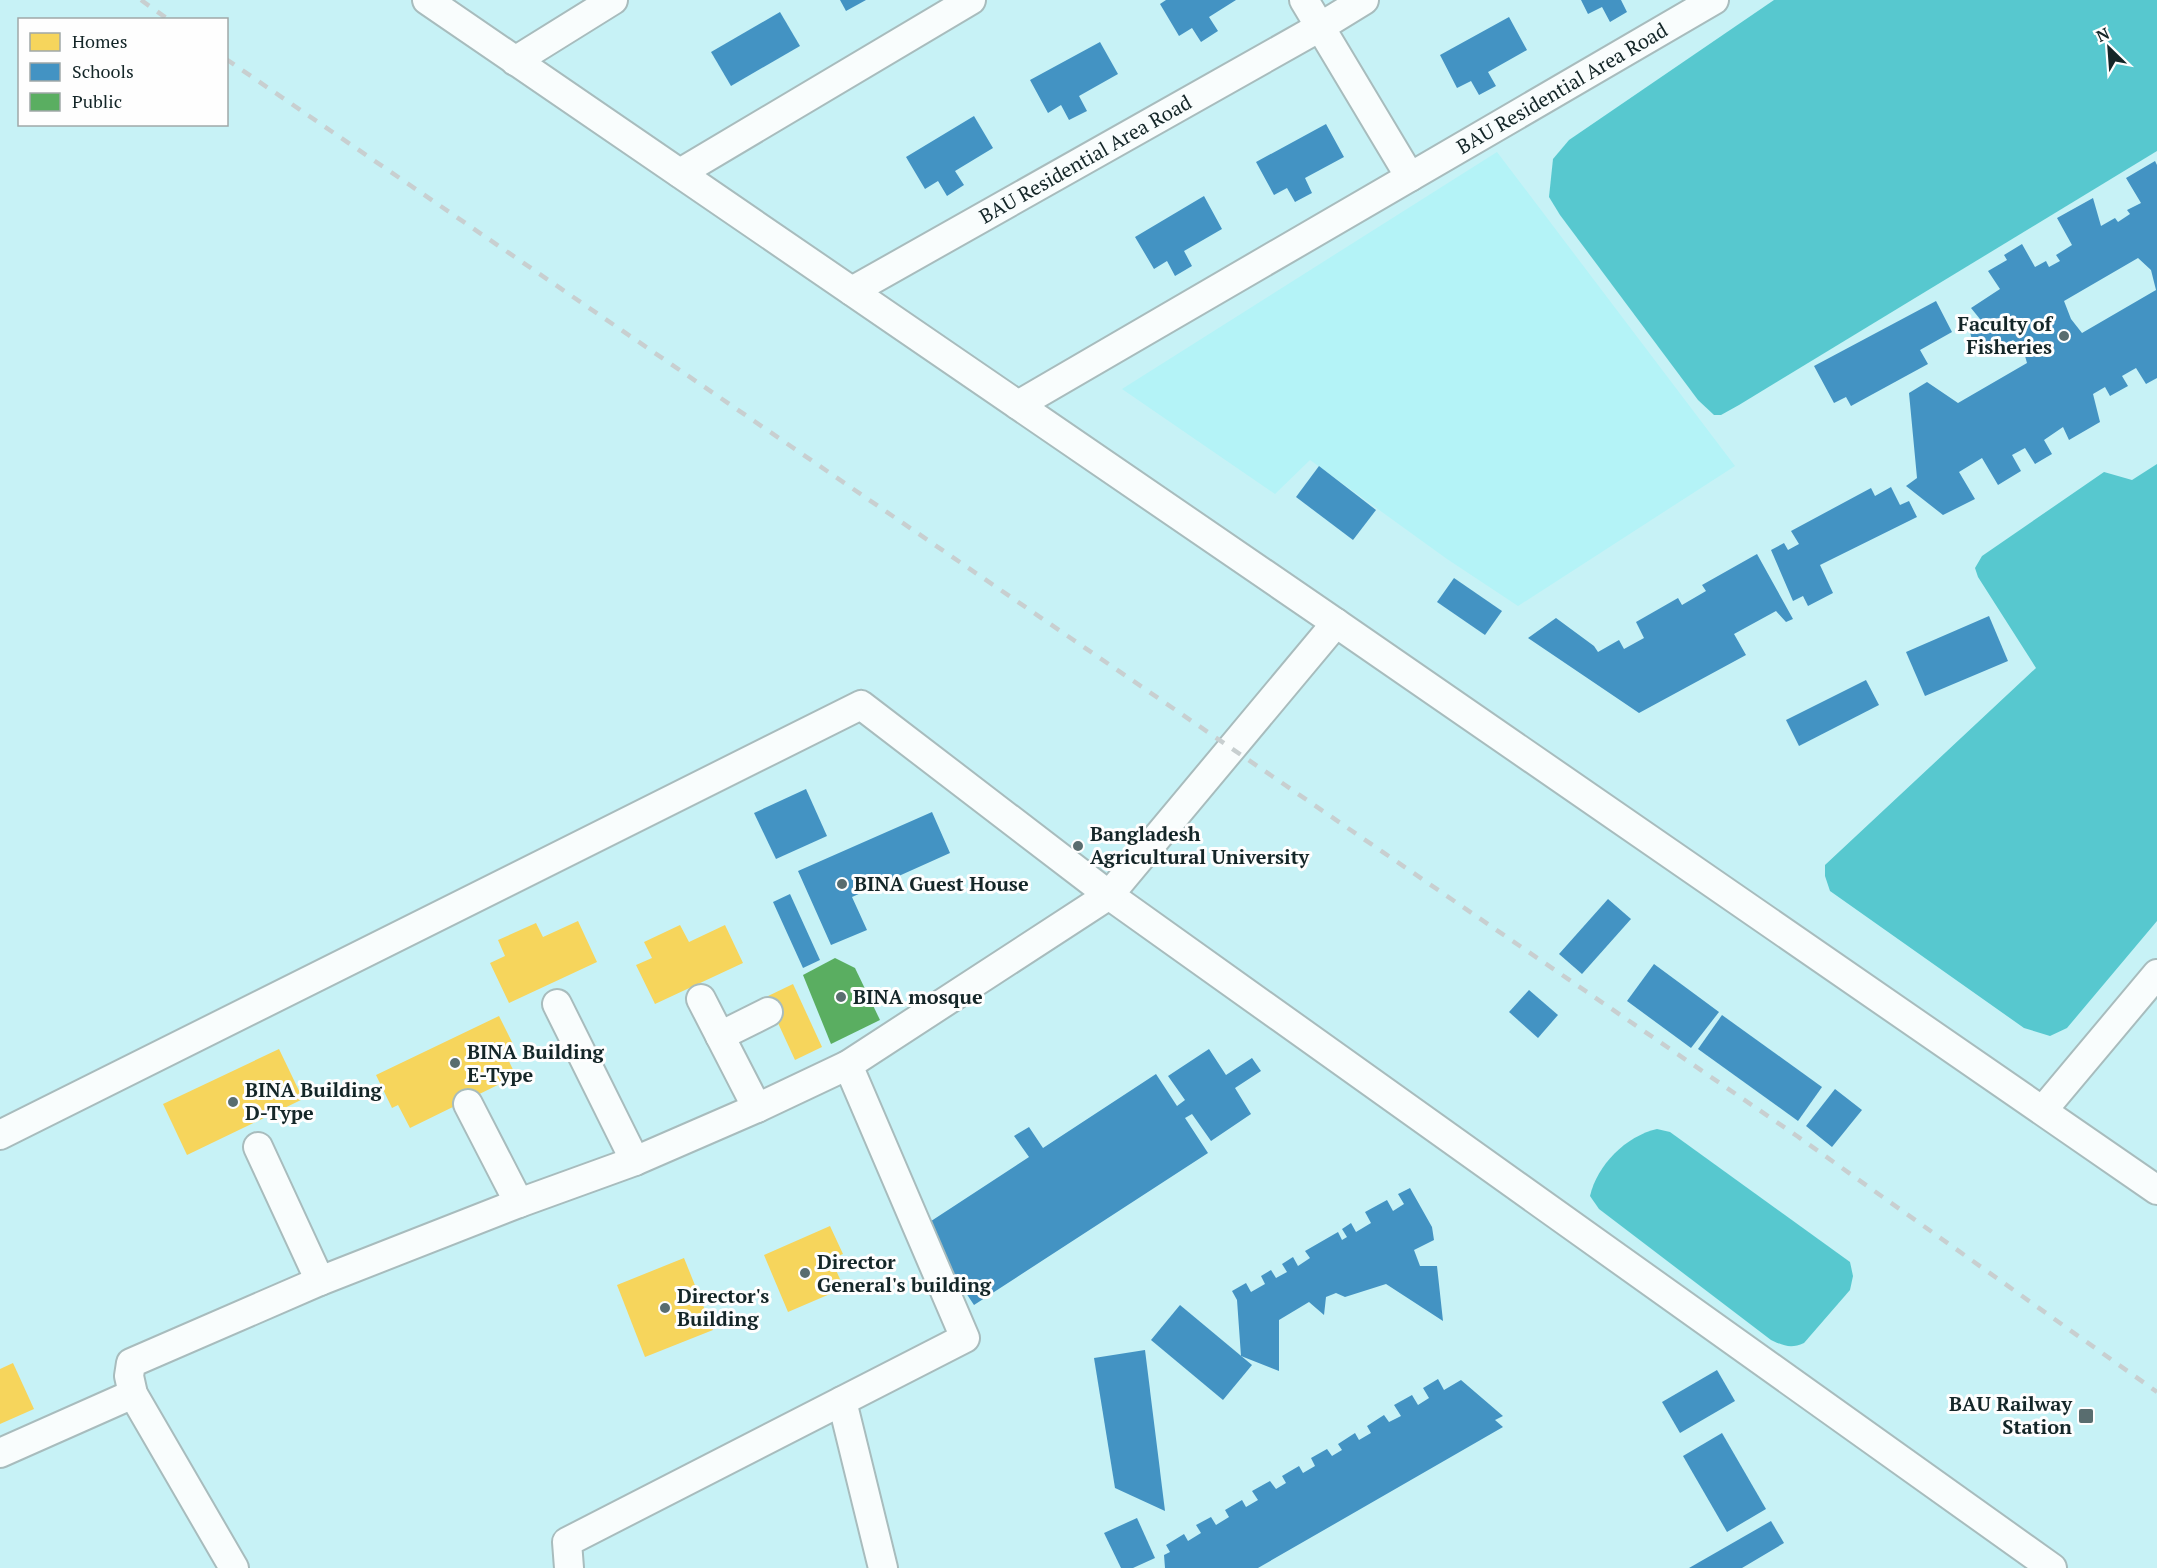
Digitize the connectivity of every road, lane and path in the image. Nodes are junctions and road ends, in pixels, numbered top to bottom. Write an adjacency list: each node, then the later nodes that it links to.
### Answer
1 (427, 0): 8 (street)
2 (613, 0): 8 (street)
3 (971, 0): 9 (street)
4 (1304, 0): 7 (street)
5 (1364, 0): 7 (street, BAU Residential Area Road)
6 (1714, 0): 10 (street, BAU Residential Area Road)
7 (1320, 27): 10 (street); 11 (street, BAU Residential Area Road)
8 (514, 61): 9 (street)
9 (680, 173): 11 (street)
10 (1410, 177): 12 (street, BAU Residential Area Road)
11 (852, 291): 12 (street)
12 (1018, 405): 13 (street)
13 (1336, 623): 14 (street); 23 (street)
14 (1109, 895): 20 (street); 24 (street); 36 (street)
15 (2157, 974): 23 (street)
16 (701, 999): 19 (street)
17 (557, 1004): 26 (street)
18 (768, 1012): 19 (street)
19 (720, 1036): 22 (street)
20 (848, 1065): 22 (street); 31 (street)
21 (468, 1104): 28 (street)
22 (757, 1108): 26 (street)
23 (2043, 1110): 27 (street)
24 (0, 1135)
25 (258, 1147): 29 (street)
26 (635, 1161): 28 (street)
27 (2157, 1190)
28 (519, 1203): 29 (street)
29 (320, 1281): 30 (street)
30 (133, 1394): 32 (street); 33 (street)
31 (842, 1401): 34 (street); 35 (street)
32 (0, 1453)
33 (234, 1568)
34 (569, 1568)
35 (883, 1568)
36 (2052, 1568)

